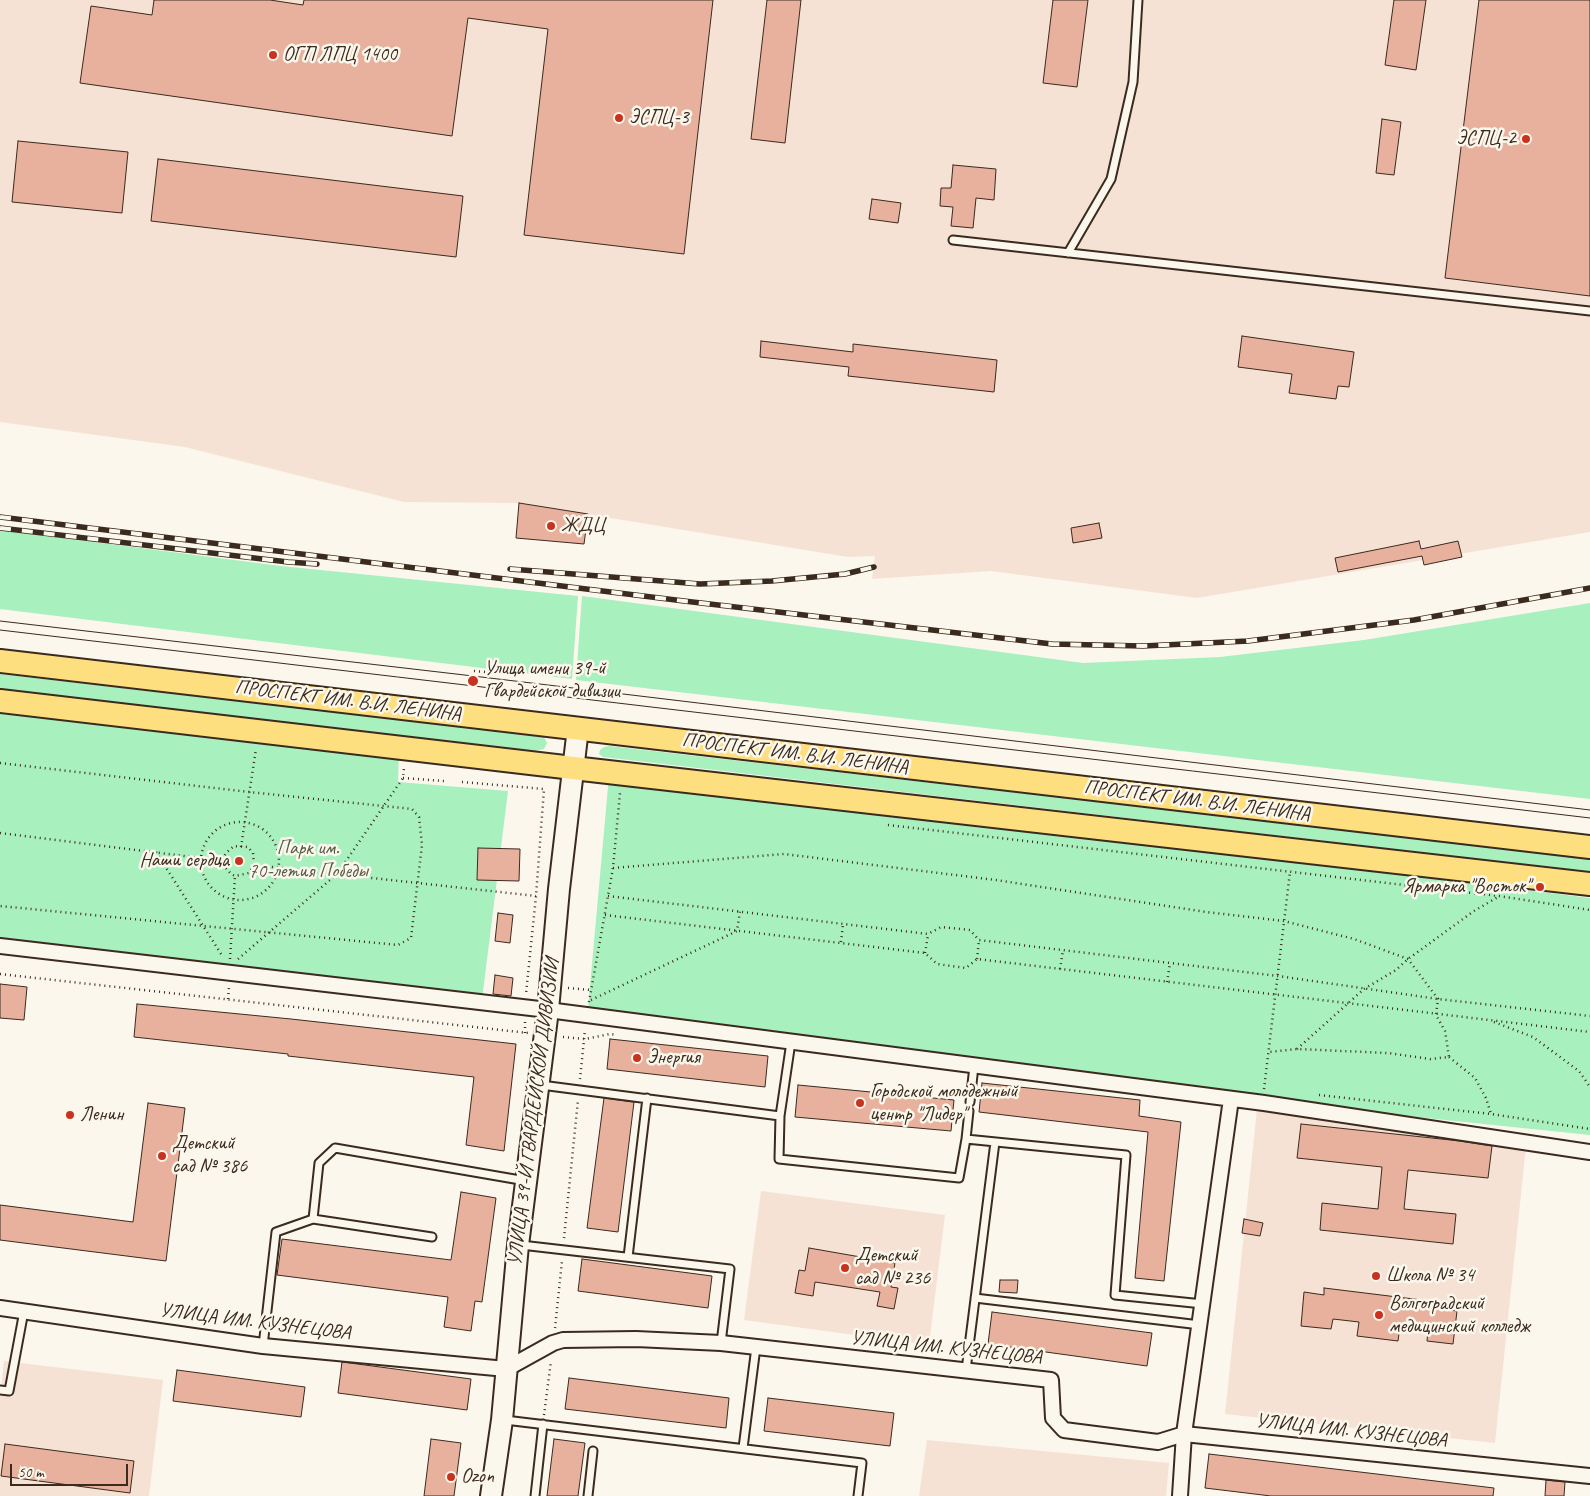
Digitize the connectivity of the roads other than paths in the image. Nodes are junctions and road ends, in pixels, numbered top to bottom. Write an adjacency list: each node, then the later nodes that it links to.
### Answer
1 (1138, 0): 3 (lane)
2 (953, 240): 3 (lane)
3 (1068, 253): 4 (lane)
4 (1590, 311)
5 (0, 661): 7 (main road, ПРОСПЕКТ ИМ. В.И. ЛЕНИНА)
6 (0, 701): 8 (main road, ПРОСПЕКТ ИМ. В.И. ЛЕНИНА)
7 (578, 728): 8 (main road, УЛИЦА 39-Й ГВАРДЕЙСКОЙ ДИВИЗИИ); 9 (main road, ПРОСПЕКТ ИМ. В.И. ЛЕНИНА)
8 (573, 768): 10 (main road, ПРОСПЕКТ ИМ. В.И. ЛЕНИНА); 12 (main road, УЛИЦА 39-Й ГВАРДЕЙСКОЙ ДИВИЗИИ)
9 (1590, 847)
10 (1590, 884)
11 (0, 946): 12 (street)
12 (548, 1010): 13 (street); 15 (main road, УЛИЦА 39-Й ГВАРДЕЙСКОЙ ДИВИЗИИ)
13 (790, 1042): 14 (street); 20 (lane)
14 (974, 1066): 17 (street); 18 (lane)
15 (538, 1084): 16 (lane); 24 (main road, УЛИЦА 39-Й ГВАРДЕЙСКОЙ ДИВИЗИИ)
16 (647, 1098): 20 (lane); 28 (lane)
17 (1231, 1099): 23 (street); 30 (street)
18 (970, 1102)
19 (969, 1111): 21 (lane)
20 (780, 1116): 21 (lane)
21 (966, 1138): 22 (lane)
22 (995, 1142): 29 (lane); 30 (lane)
23 (1590, 1152)
24 (526, 1181): 25 (lane); 27 (main road, УЛИЦА 39-Й ГВАРДЕЙСКОЙ ДИВИЗИИ)
25 (313, 1219): 26 (lane); 35 (lane)
26 (432, 1237)
27 (518, 1244): 28 (lane); 37 (main road, УЛИЦА 39-Й ГВАРДЕЙСКОЙ ДИВИЗИИ)
28 (628, 1257): 34 (lane)
29 (975, 1298): 33 (lane); 38 (lane)
30 (1202, 1304): 33 (street)
31 (0, 1308): 32 (street, УЛИЦА ИМ. КУЗНЕЦОВА)
32 (24, 1311): 35 (street, УЛИЦА ИМ. КУЗНЕЦОВА); 39 (lane)
33 (1200, 1325): 42 (street)
34 (721, 1343): 36 (street, УЛИЦА ИМ. КУЗНЕЦОВА); 37 (street, УЛИЦА ИМ. КУЗНЕЦОВА)
35 (263, 1346): 37 (street, УЛИЦА ИМ. КУЗНЕЦОВА)
36 (756, 1347): 38 (street, УЛИЦА ИМ. КУЗНЕЦОВА); 43 (lane)
37 (506, 1369): 40 (main road, УЛИЦА 39-Й ГВАРДЕЙСКОЙ ДИВИЗИИ)
38 (966, 1370): 42 (street, УЛИЦА ИМ. КУЗНЕЦОВА)
39 (0, 1390)
40 (502, 1420): 41 (lane); 46 (main road, УЛИЦА 39-Й ГВАРДЕЙСКОЙ ДИВИЗИИ)
41 (543, 1424): 43 (lane); 47 (lane)
42 (1184, 1434): 45 (street, УЛИЦА ИМ. КУЗНЕЦОВА); 50 (street)
43 (743, 1448): 49 (lane)
44 (594, 1450): 48 (lane)
45 (1590, 1476)
46 (491, 1496)
47 (535, 1496)
48 (588, 1496)
49 (858, 1496)
50 (1180, 1496)

